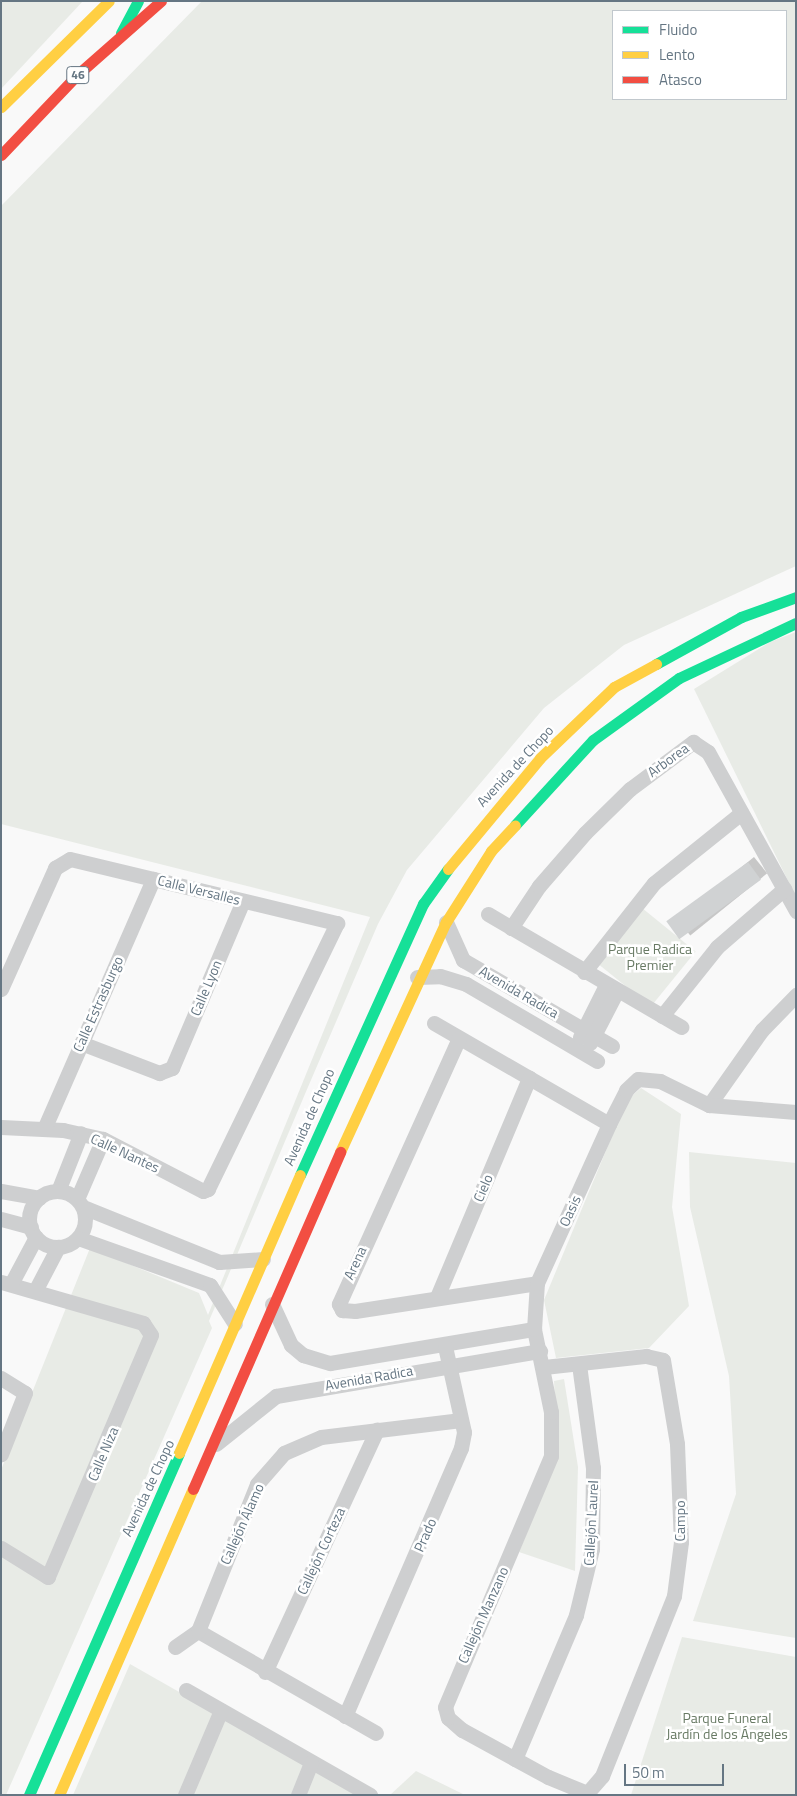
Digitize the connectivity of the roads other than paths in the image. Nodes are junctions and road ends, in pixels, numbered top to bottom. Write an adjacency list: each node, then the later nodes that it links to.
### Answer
1 (95, 1): 5 (street)
2 (109, 1): 5 (street, 46)
3 (138, 1): 6 (street)
4 (161, 1): 6 (street, 46)
5 (91, 18): 7 (street, 46)
6 (121, 34): 8 (street, 46)
7 (1, 107)
8 (1, 155)
9 (796, 597): 31 (street, Avenida de Chopo)
10 (796, 623): 17 (street)
11 (741, 813): 13 (street, Arborea); 18 (street, Arborea); 19 (street)
12 (153, 879): 14 (street, Calle Versalles); 22 (street, Calle Versalles); 29 (street, Calle Estrasburgo)
13 (784, 890): 15 (street, Arborea); 24 (street)
14 (243, 901): 29 (street, Calle Lyon); 41 (street, Calle Versalles)
15 (796, 911)
16 (488, 914): 18 (street)
17 (446, 922): 20 (street); 27 (street, Avenida Radica)
18 (511, 928): 19 (street)
19 (584, 972): 21 (street)
20 (417, 977): 27 (street, Avenida Radica); 33 (street)
21 (612, 988): 24 (street); 27 (street)
22 (1, 989)
23 (796, 995): 34 (street)
24 (662, 1016): 26 (street)
25 (434, 1023): 28 (street)
26 (681, 1027)
27 (589, 1033): 30 (street, Avenida Radica)
28 (459, 1038): 32 (street); 56 (street, Arena)
29 (81, 1043): 38 (street, Calle Estrasburgo)
30 (612, 1046)
31 (343, 1077): 33 (street); 50 (street, Avenida de Chopo)
32 (529, 1078): 36 (street); 56 (street, Cielo)
33 (368, 1088): 57 (street)
34 (709, 1105): 35 (street); 36 (street, Oasis)
35 (796, 1112)
36 (609, 1124): 53 (street, Oasis)
37 (1, 1127): 38 (street, Calle Nantes)
38 (44, 1129): 39 (street, Calle Nantes)
39 (81, 1133): 40 (street, Calle Nantes); 43 (street)
40 (103, 1139): 41 (street, Calle Nantes); 45 (street)
41 (211, 1184)
42 (1, 1191): 44 (street)
43 (58, 1191): 44 (street); 45 (street)
44 (39, 1198): 47 (street)
45 (80, 1203): 48 (street); 51 (street)
46 (1, 1219): 47 (street)
47 (33, 1232): 49 (street); 52 (street)
48 (78, 1238): 49 (street); 54 (street)
49 (58, 1247): 55 (street)
50 (263, 1259): 51 (street); 58 (street, Avenida de Chopo)
51 (219, 1262): 54 (street)
52 (6, 1283): 55 (street)
53 (536, 1283): 56 (street, Arena); 59 (street, Oasis)
54 (210, 1285): 58 (street)
55 (35, 1291): 71 (street, Calle Niza)
56 (437, 1297)
57 (272, 1304): 60 (street, Avenida Radica); 68 (street)
58 (235, 1324): 70 (street, Avenida de Chopo)
59 (534, 1329): 60 (street, Avenida Radica); 61 (street, Oasis)
60 (446, 1346): 62 (street, Prado)
61 (540, 1351): 62 (street, Avenida Radica); 64 (street, Callejón Manzano)
62 (449, 1364): 66 (street, Prado); 68 (street, Avenida Radica)
63 (579, 1364): 64 (street, Campo); 80 (street, Callejón Laurel); 82 (street, Campo)
64 (544, 1367): 80 (street, Callejón Manzano)
65 (1, 1378): 69 (street)
66 (461, 1420): 67 (street, Callejón Álamo); 78 (street, Prado)
67 (376, 1430): 73 (street, Callejón Álamo); 75 (street, Callejón Corteza)
68 (214, 1445): 72 (street)
69 (1, 1454)
70 (140, 1542): 72 (street); 83 (street, Avenida de Chopo)
71 (1, 1548)
72 (165, 1552): 84 (street)
73 (198, 1631): 74 (street); 75 (street)
74 (175, 1647)
75 (264, 1672): 78 (street)
76 (186, 1690): 77 (street)
77 (221, 1710): 81 (street); 85 (street)
78 (345, 1716): 79 (street)
79 (376, 1733)
80 (515, 1759): 82 (street, Callejón Manzano)
81 (311, 1762): 86 (street); 87 (street)
82 (595, 1789)
83 (29, 1795)
84 (59, 1795)
85 (185, 1795)
86 (298, 1795)
87 (370, 1795)

